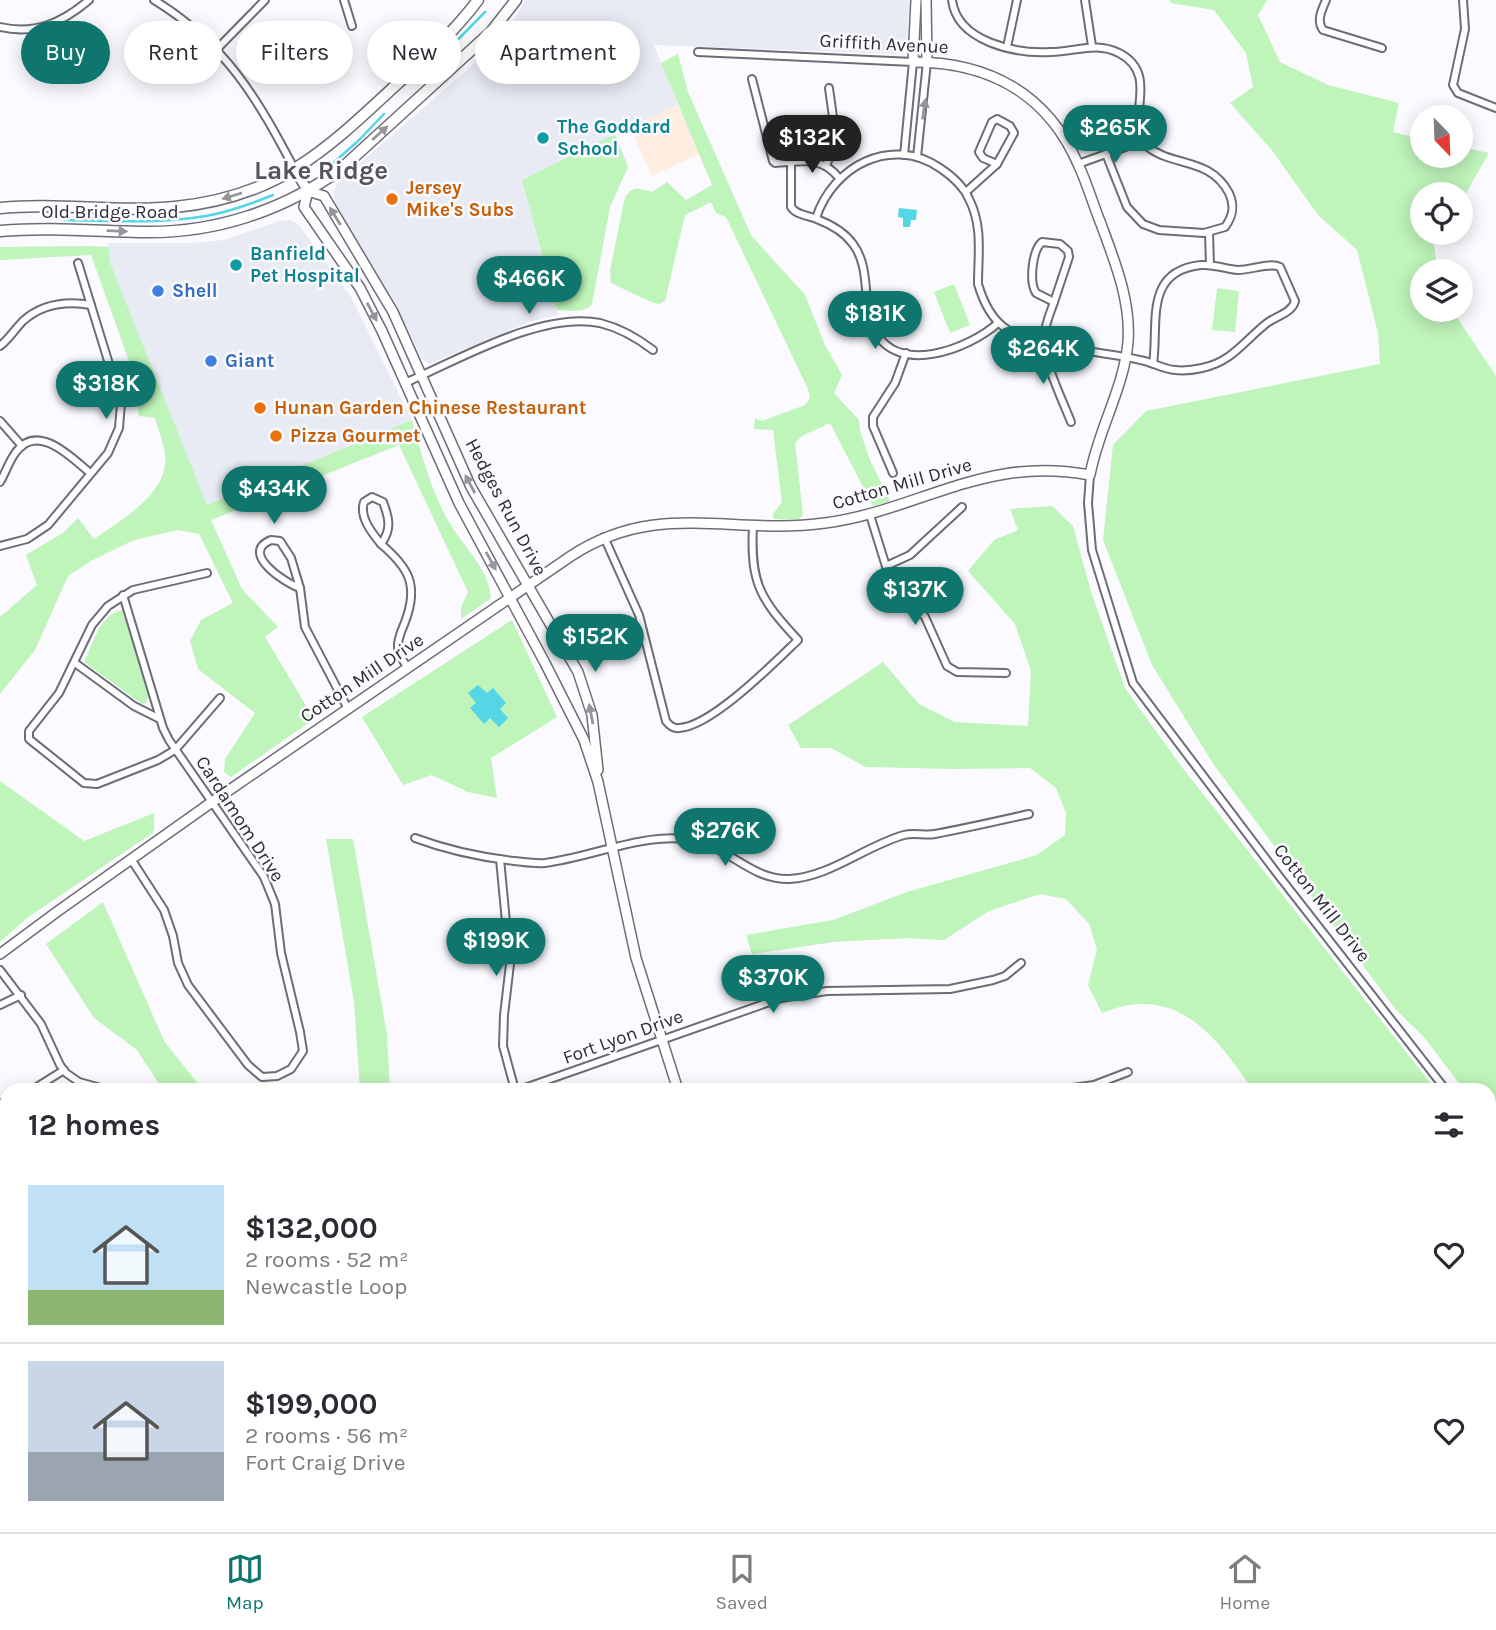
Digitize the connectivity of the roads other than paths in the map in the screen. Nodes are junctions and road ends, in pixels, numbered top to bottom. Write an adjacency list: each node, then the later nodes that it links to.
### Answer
1 (89, 0): 16 (street)
2 (154, 0): 14 (street, Hedges Run Drive)
3 (265, 0): 17 (street)
4 (344, 0): 15 (street)
5 (478, 0): 36 (main road, Old Bridge Road)
6 (916, 0): 23 (street)
7 (926, 0): 24 (street)
8 (952, 0): 19 (street)
9 (1017, 0): 19 (street)
10 (1085, 0): 18 (street)
11 (1326, 0): 20 (street)
12 (1463, 0): 27 (street)
13 (513, 1): 38 (main road, Old Bridge Road, one-way to 13)
14 (185, 21)
15 (350, 21)
16 (0, 27)
17 (222, 44)
18 (1092, 46): 19 (street); 28 (street)
19 (1007, 47)
20 (1382, 48)
21 (698, 52): 23 (street, Griffith Avenue)
22 (222, 57): 36 (street, Hedges Run Drive)
23 (913, 62): 24 (street, Griffith Avenue); 30 (street)
24 (928, 62): 31 (street, one-way to 24); 35 (street, Griffith Avenue)
25 (752, 79): 32 (street)
26 (830, 88): 33 (street)
27 (1496, 108)
28 (1142, 141): 29 (street); 43 (street)
29 (1106, 154): 35 (street); 43 (street)
30 (904, 155): 31 (street); 37 (street)
31 (917, 157): 39 (street)
32 (791, 162): 33 (street); 41 (street)
33 (826, 164): 37 (street)
34 (997, 164): 34 (street); 39 (street)
35 (1078, 164): 53 (street, Griffith Avenue)
36 (295, 170): 38 (street, Hedges Run Drive); 40 (main road, Old Bridge Road, one-way to 40)
37 (839, 178): 41 (street)
38 (308, 191): 42 (main road, Old Bridge Road, one-way to 38); 55 (street, Hedges Run Drive, one-way to 38); 56 (street, Hedges Run Drive, one-way to 56)
39 (966, 192): 48 (street)
40 (0, 208)
41 (816, 218): 52 (street)
42 (0, 231)
43 (1209, 232): 45 (street)
44 (78, 262): 47 (street)
45 (1210, 265): 54 (street); 54 (street)
46 (1054, 302): 46 (street); 49 (street)
47 (91, 305): 50 (street); 61 (street)
48 (998, 323): 49 (street); 52 (street)
49 (1044, 343): 53 (street); 58 (street)
50 (0, 346)
51 (653, 350): 55 (street)
52 (906, 353): 60 (street)
53 (1126, 357): 54 (street); 62 (street, Griffith Avenue)
54 (1153, 364)
55 (423, 375): 56 (street); 66 (street, Hedges Run Drive, one-way to 55)
56 (405, 383): 68 (street, Hedges Run Drive)
57 (0, 421): 59 (street)
58 (1071, 422)
59 (22, 446): 61 (street); 63 (street)
60 (893, 472)
61 (90, 473): 71 (street)
62 (1090, 475): 65 (street, Cotton Mill Drive); 106 (street, Cotton Mill Drive)
63 (0, 482)
64 (962, 507): 72 (street)
65 (870, 515): 67 (street, Cotton Mill Drive); 72 (street)
66 (489, 519): 68 (street); 74 (street, Hedges Run Drive)
67 (753, 526): 69 (street, Cotton Mill Drive); 69 (street)
68 (473, 528): 77 (street, Hedges Run Drive, one-way to 77)
69 (604, 537): 74 (street, Cotton Mill Drive)
70 (382, 544): 70 (street); 79 (street)
71 (0, 546)
72 (886, 566): 80 (street)
73 (207, 573): 76 (street)
74 (528, 586): 77 (street, Cotton Mill Drive); 85 (street, Hedges Run Drive, one-way to 74)
75 (300, 588): 75 (street); 82 (street)
76 (123, 594): 78 (street); 83 (street, Cardamom Drive)
77 (511, 598): 79 (street, Cotton Mill Drive); 85 (street, Hedges Run Drive)
78 (75, 663): 83 (street); 84 (street)
79 (408, 668): 82 (street, Cotton Mill Drive)
80 (1006, 673)
81 (220, 698): 84 (street)
82 (348, 709): 86 (street, Cotton Mill Drive)
83 (160, 719): 84 (street, Cardamom Drive)
84 (176, 750): 86 (street, Cardamom Drive)
85 (598, 782): 89 (street, Hedges Run Drive)
86 (212, 802): 90 (street, Cotton Mill Drive); 90 (street, Cardamom Drive)
87 (1029, 814): 89 (street)
88 (415, 838): 91 (street)
89 (613, 847): 91 (street); 97 (street, Hedges Run Drive)
90 (131, 859): 92 (street, Cotton Mill Drive)
91 (500, 859): 102 (street)
92 (0, 954)
93 (1021, 963): 97 (street, Fort Lyon Drive)
94 (0, 970): 95 (street)
95 (20, 995): 96 (street); 98 (street)
96 (0, 1005)
97 (662, 1040): 103 (street, Fort Lyon Drive); 104 (street, Hedges Run Drive)
98 (64, 1070): 100 (street); 101 (street)
99 (1128, 1072): 105 (street)
100 (43, 1083)
101 (79, 1083)
102 (514, 1083)
103 (537, 1083)
104 (676, 1083)
105 (1099, 1083)
106 (1441, 1083)

